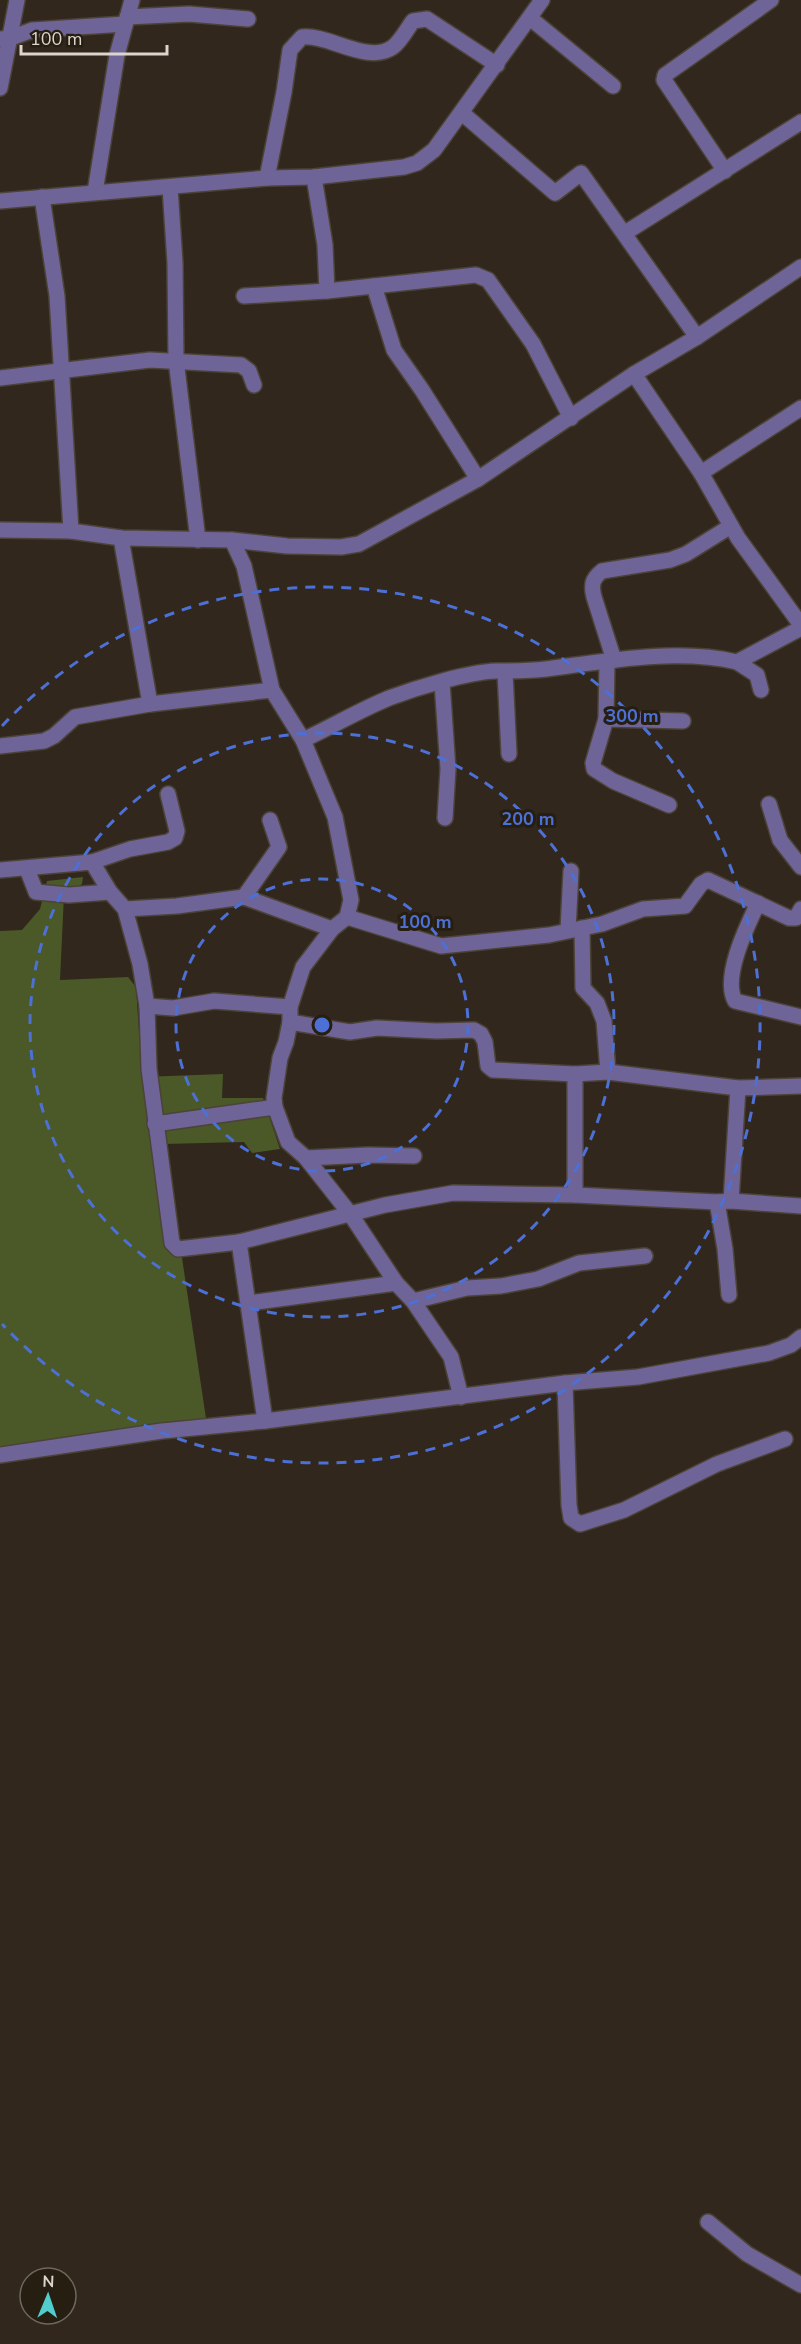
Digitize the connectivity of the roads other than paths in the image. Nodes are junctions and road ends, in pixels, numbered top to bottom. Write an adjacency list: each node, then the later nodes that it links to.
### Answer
1 (17, 0): 9 (street)
2 (132, 0): 8 (street)
3 (542, 0): 6 (street)
4 (771, 0): 15 (street)
5 (202, 7): 7 (street); 8 (street)
6 (530, 18): 10 (street); 11 (street)
7 (248, 19)
8 (126, 21): 9 (street); 19 (street)
9 (5, 38): 12 (street)
10 (497, 65): 13 (street); 17 (street)
11 (613, 86)
12 (0, 88)
13 (462, 113): 16 (street); 22 (street)
14 (801, 122): 15 (street)
15 (725, 171): 22 (street)
16 (314, 177): 17 (street); 25 (street)
17 (267, 178): 18 (street)
18 (170, 187): 19 (street); 28 (street)
19 (95, 192): 20 (street)
20 (42, 197): 21 (street); 29 (street)
21 (0, 201)
22 (625, 233): 27 (street)
23 (801, 267): 27 (street)
24 (374, 286): 25 (street); 34 (street); 36 (street)
25 (327, 291): 26 (street)
26 (244, 296)
27 (697, 337): 30 (street)
28 (177, 360): 29 (street); 32 (street); 41 (street)
29 (60, 372): 31 (street); 39 (street)
30 (634, 374): 34 (street); 35 (street)
31 (0, 378)
32 (254, 385)
33 (800, 411): 35 (street)
34 (571, 418): 36 (street)
35 (701, 473): 37 (street)
36 (478, 478): 43 (street)
37 (731, 526): 45 (street); 46 (street)
38 (0, 530): 39 (street)
39 (71, 531): 40 (street)
40 (121, 538): 41 (street); 52 (street)
41 (198, 540): 42 (street)
42 (232, 540): 43 (street); 44 (street)
43 (260, 544): 44 (street)
44 (244, 566): 50 (street)
45 (801, 626): 47 (street)
46 (610, 661): 47 (street); 48 (street); 53 (street)
47 (737, 662): 51 (street)
48 (505, 672): 49 (street); 57 (street)
49 (442, 682): 55 (street); 61 (street)
50 (272, 690): 52 (street); 55 (street)
51 (761, 690)
52 (150, 704): 56 (street)
53 (606, 719): 54 (street); 60 (street)
54 (683, 721)
55 (303, 741): 73 (street)
56 (0, 746)
57 (509, 754)
58 (168, 794): 63 (street)
59 (769, 804): 64 (street)
60 (669, 805)
61 (445, 818)
62 (270, 820): 69 (street)
63 (92, 862): 65 (street); 68 (street)
64 (801, 867)
65 (27, 869): 66 (street); 68 (street)
66 (0, 870)
67 (571, 871): 75 (street)
68 (110, 892): 71 (street)
69 (244, 897): 71 (street); 74 (street)
70 (758, 903): 72 (street); 75 (street); 78 (street)
71 (124, 909): 76 (street)
72 (801, 909)
73 (346, 917): 74 (street); 75 (street)
74 (332, 929): 77 (street)
75 (575, 929): 79 (street)
76 (147, 1006): 77 (street); 84 (street)
77 (290, 1015): 80 (street); 83 (street)
78 (801, 1017)
79 (609, 1072): 80 (street); 82 (street)
80 (575, 1074): 87 (street)
81 (801, 1086): 82 (street)
82 (738, 1088): 88 (street)
83 (275, 1107): 84 (street); 86 (street)
84 (156, 1124): 91 (street)
85 (414, 1156): 86 (street)
86 (306, 1158): 90 (street)
87 (575, 1195): 88 (street); 90 (street)
88 (724, 1202): 89 (street); 94 (street)
89 (801, 1206)
90 (351, 1215): 91 (street); 93 (street)
91 (239, 1242): 96 (street)
92 (645, 1256): 95 (street)
93 (396, 1283): 95 (street); 96 (street)
94 (729, 1295)
95 (413, 1301): 99 (street)
96 (249, 1303): 100 (street)
97 (801, 1337): 98 (street)
98 (565, 1383): 99 (street); 101 (street)
99 (461, 1397): 100 (street)
100 (265, 1421): 102 (street)
101 (785, 1439)
102 (0, 1455)
103 (708, 2222): 104 (street)
104 (801, 2285)

